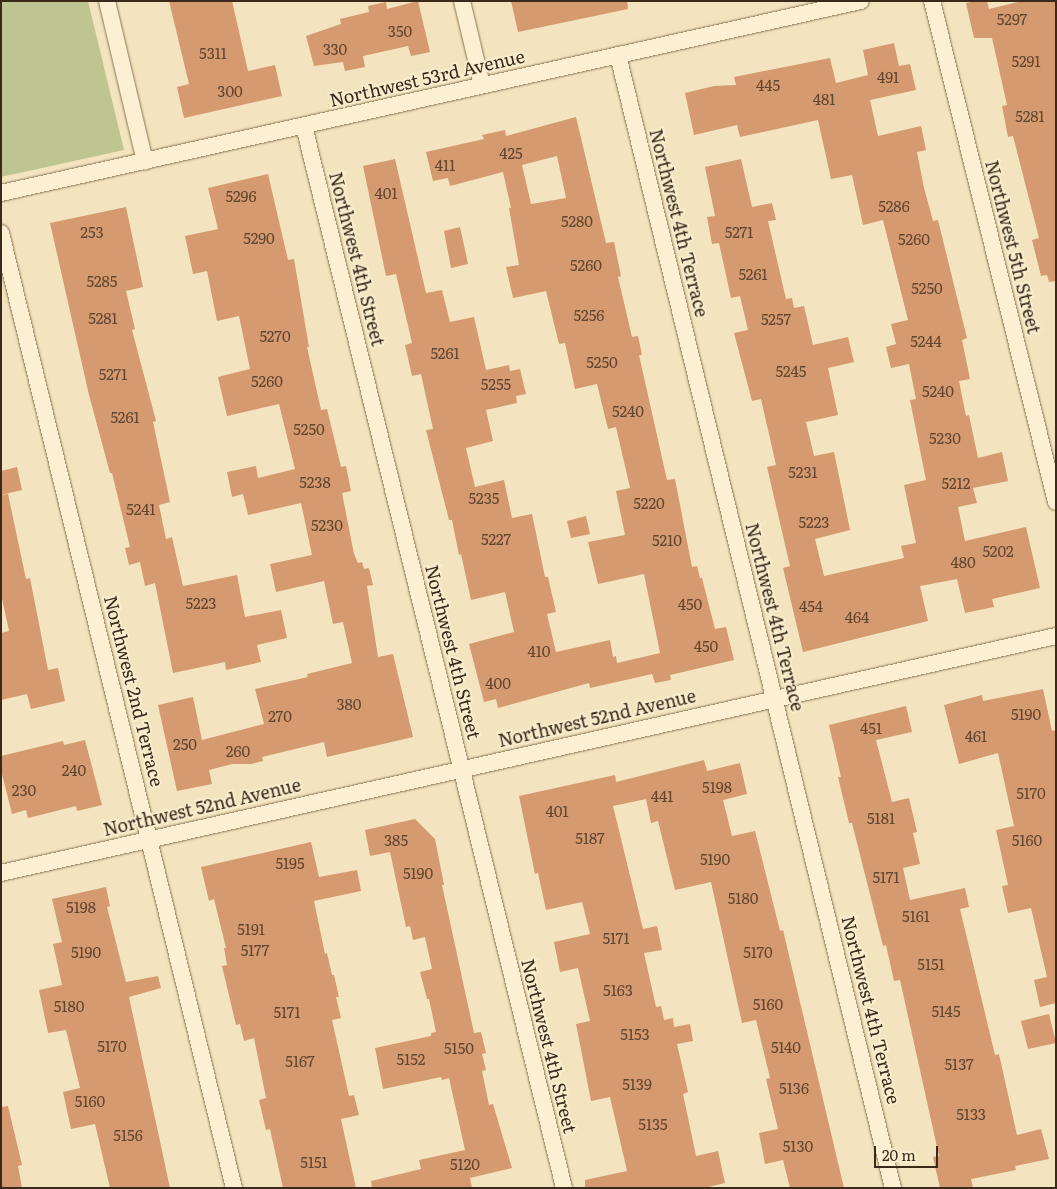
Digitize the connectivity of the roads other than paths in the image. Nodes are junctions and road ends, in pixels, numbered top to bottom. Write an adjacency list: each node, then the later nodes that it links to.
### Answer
1 (107, 1): 8 (street)
2 (462, 1): 6 (street)
3 (861, 1): 5 (street, Northwest 53rd Avenue)
4 (932, 1): 11 (street, Northwest 5th Street)
5 (618, 55): 6 (street, Northwest 53rd Avenue); 13 (street, Northwest 4th Terrace)
6 (482, 85): 7 (street, Northwest 53rd Avenue)
7 (304, 126): 8 (street, Northwest 53rd Avenue); 14 (street, Northwest 4th Street)
8 (145, 162): 9 (street, Northwest 53rd Avenue)
9 (1, 194)
10 (1, 233): 15 (street, Northwest 2nd Terrace)
11 (1056, 502)
12 (1056, 636): 13 (street, Northwest 52nd Avenue)
13 (774, 700): 14 (street, Northwest 52nd Avenue); 19 (street, Northwest 4th Terrace)
14 (461, 769): 15 (street, Northwest 52nd Avenue); 18 (street, Northwest 4th Street)
15 (149, 839): 16 (street, Northwest 52nd Avenue); 17 (street, Northwest 2nd Terrace)
16 (1, 873)
17 (234, 1188)
18 (564, 1188)
19 (893, 1188)

